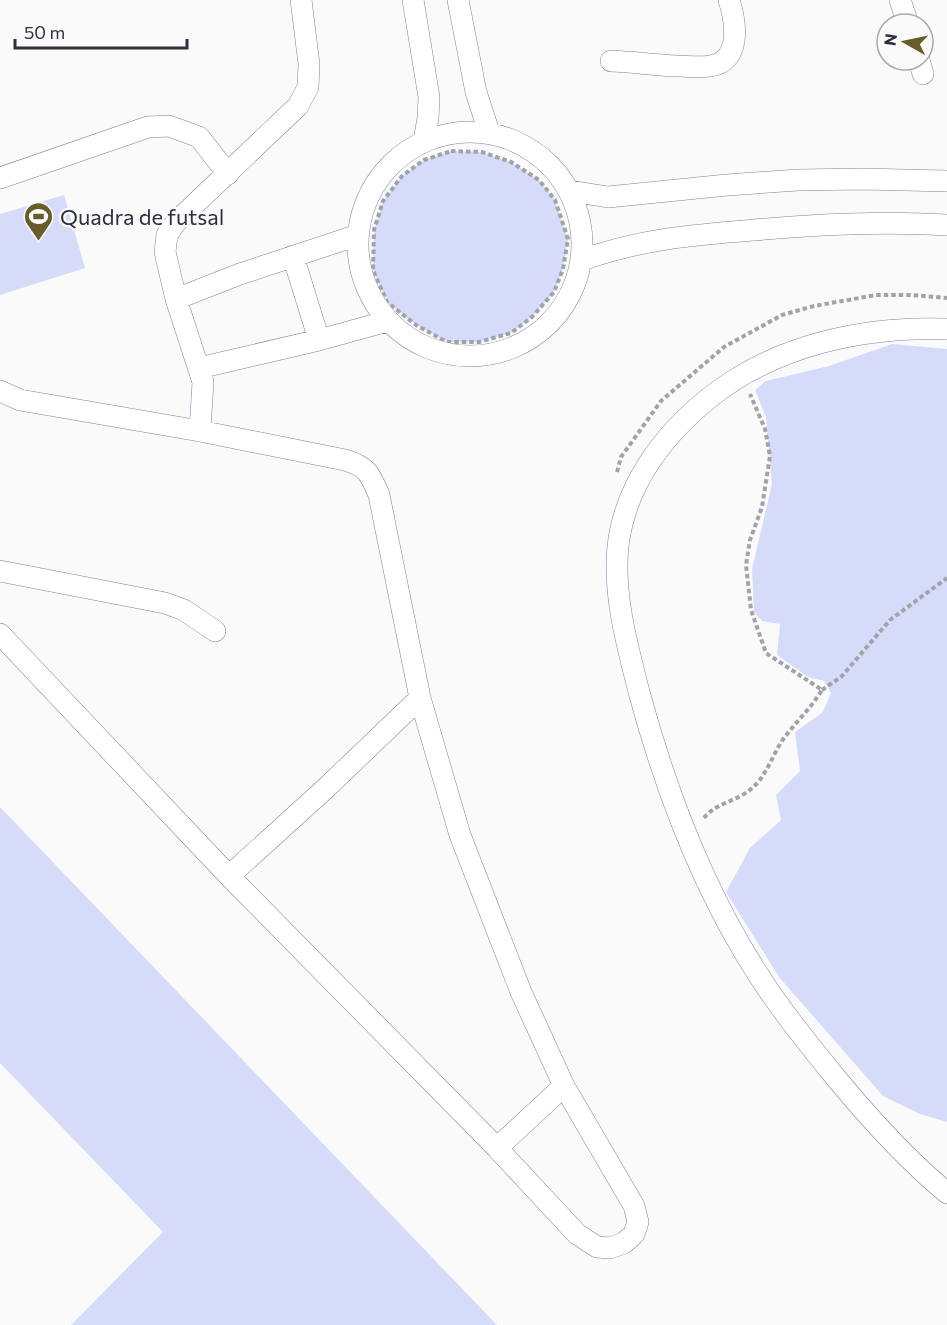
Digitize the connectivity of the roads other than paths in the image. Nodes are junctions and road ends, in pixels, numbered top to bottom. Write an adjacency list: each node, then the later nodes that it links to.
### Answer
1 (301, 0): 8 (street)
2 (413, 0): 7 (street)
3 (459, 0): 6 (street)
4 (729, 0): 5 (street)
5 (611, 61)
6 (489, 132): 7 (street); 11 (street)
7 (424, 141): 13 (street)
8 (228, 174): 9 (street); 16 (street)
9 (0, 178)
10 (947, 181): 11 (street)
11 (570, 191): 15 (street)
12 (947, 225): 15 (street)
13 (366, 232): 14 (street); 17 (street)
14 (293, 256): 16 (street); 19 (street)
15 (582, 260): 17 (street)
16 (176, 299): 20 (street)
17 (388, 321): 19 (street)
18 (947, 329): 30 (street)
19 (319, 340): 20 (street)
20 (198, 368): 22 (street)
21 (0, 391): 22 (street)
22 (200, 431): 26 (street)
23 (0, 571): 24 (street)
24 (215, 631)
25 (0, 634): 27 (street)
26 (420, 698): 27 (street); 28 (street)
27 (229, 876): 29 (street)
28 (564, 1086): 29 (street); 29 (street)
29 (497, 1148)
30 (947, 1193)

